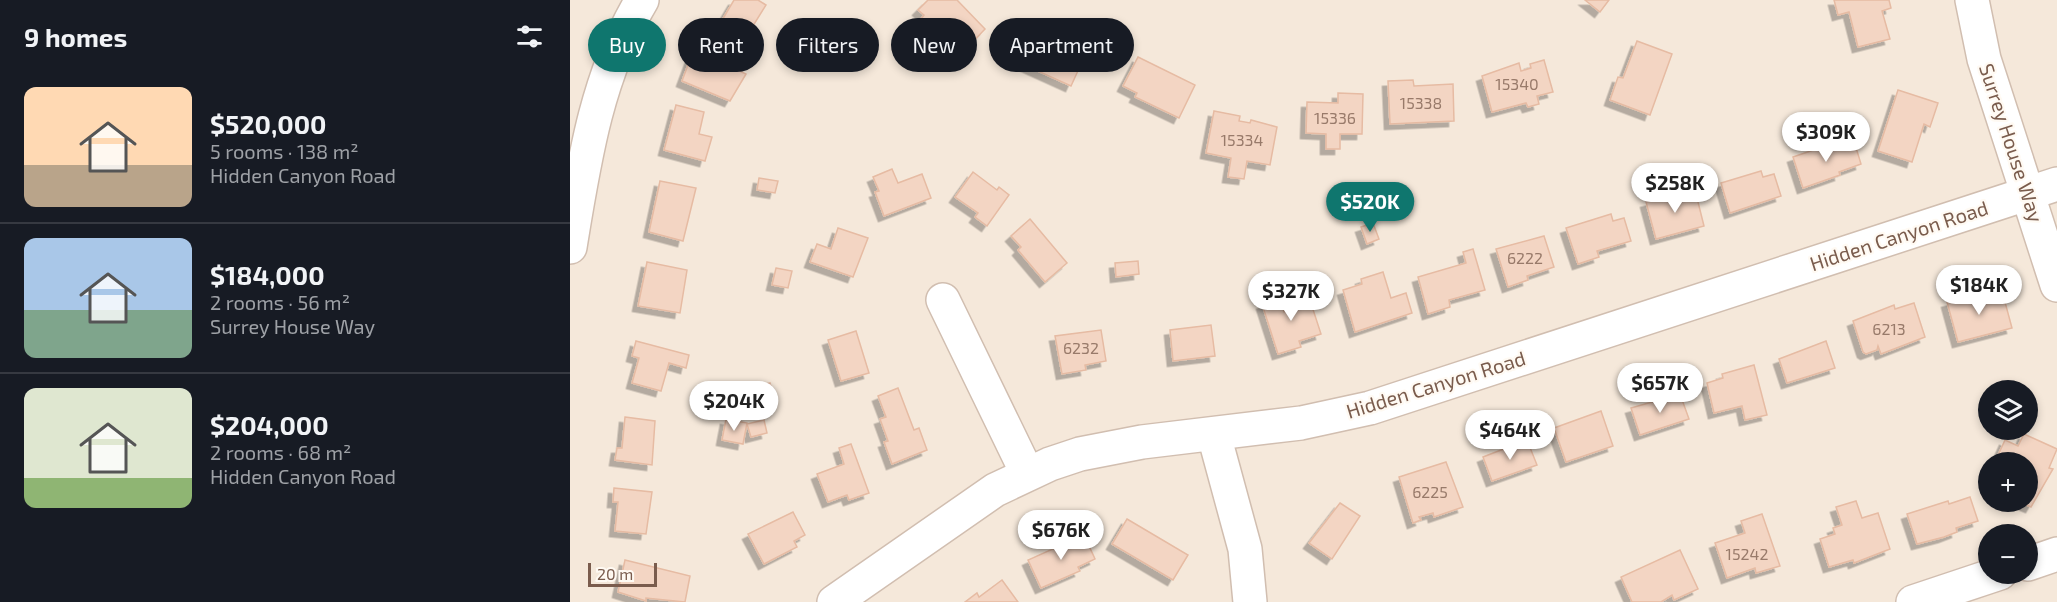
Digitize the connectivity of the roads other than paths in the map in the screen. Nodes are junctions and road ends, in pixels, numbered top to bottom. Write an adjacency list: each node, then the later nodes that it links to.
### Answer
1 (642, 0): 4 (street)
2 (1972, 0): 3 (street, Surrey House Way)
3 (2042, 189): 5 (street, Surrey House Way); 7 (street, Hidden Canyon Road)
4 (570, 247)
5 (2057, 285)
6 (943, 300): 8 (street)
7 (1214, 435): 8 (street, Hidden Canyon Road); 13 (street)
8 (1027, 473): 12 (street, Hidden Canyon Road)
9 (2057, 554): 10 (street)
10 (2038, 561)
11 (1978, 580): 14 (street)
12 (834, 602)
13 (1250, 602)
14 (1912, 602)

